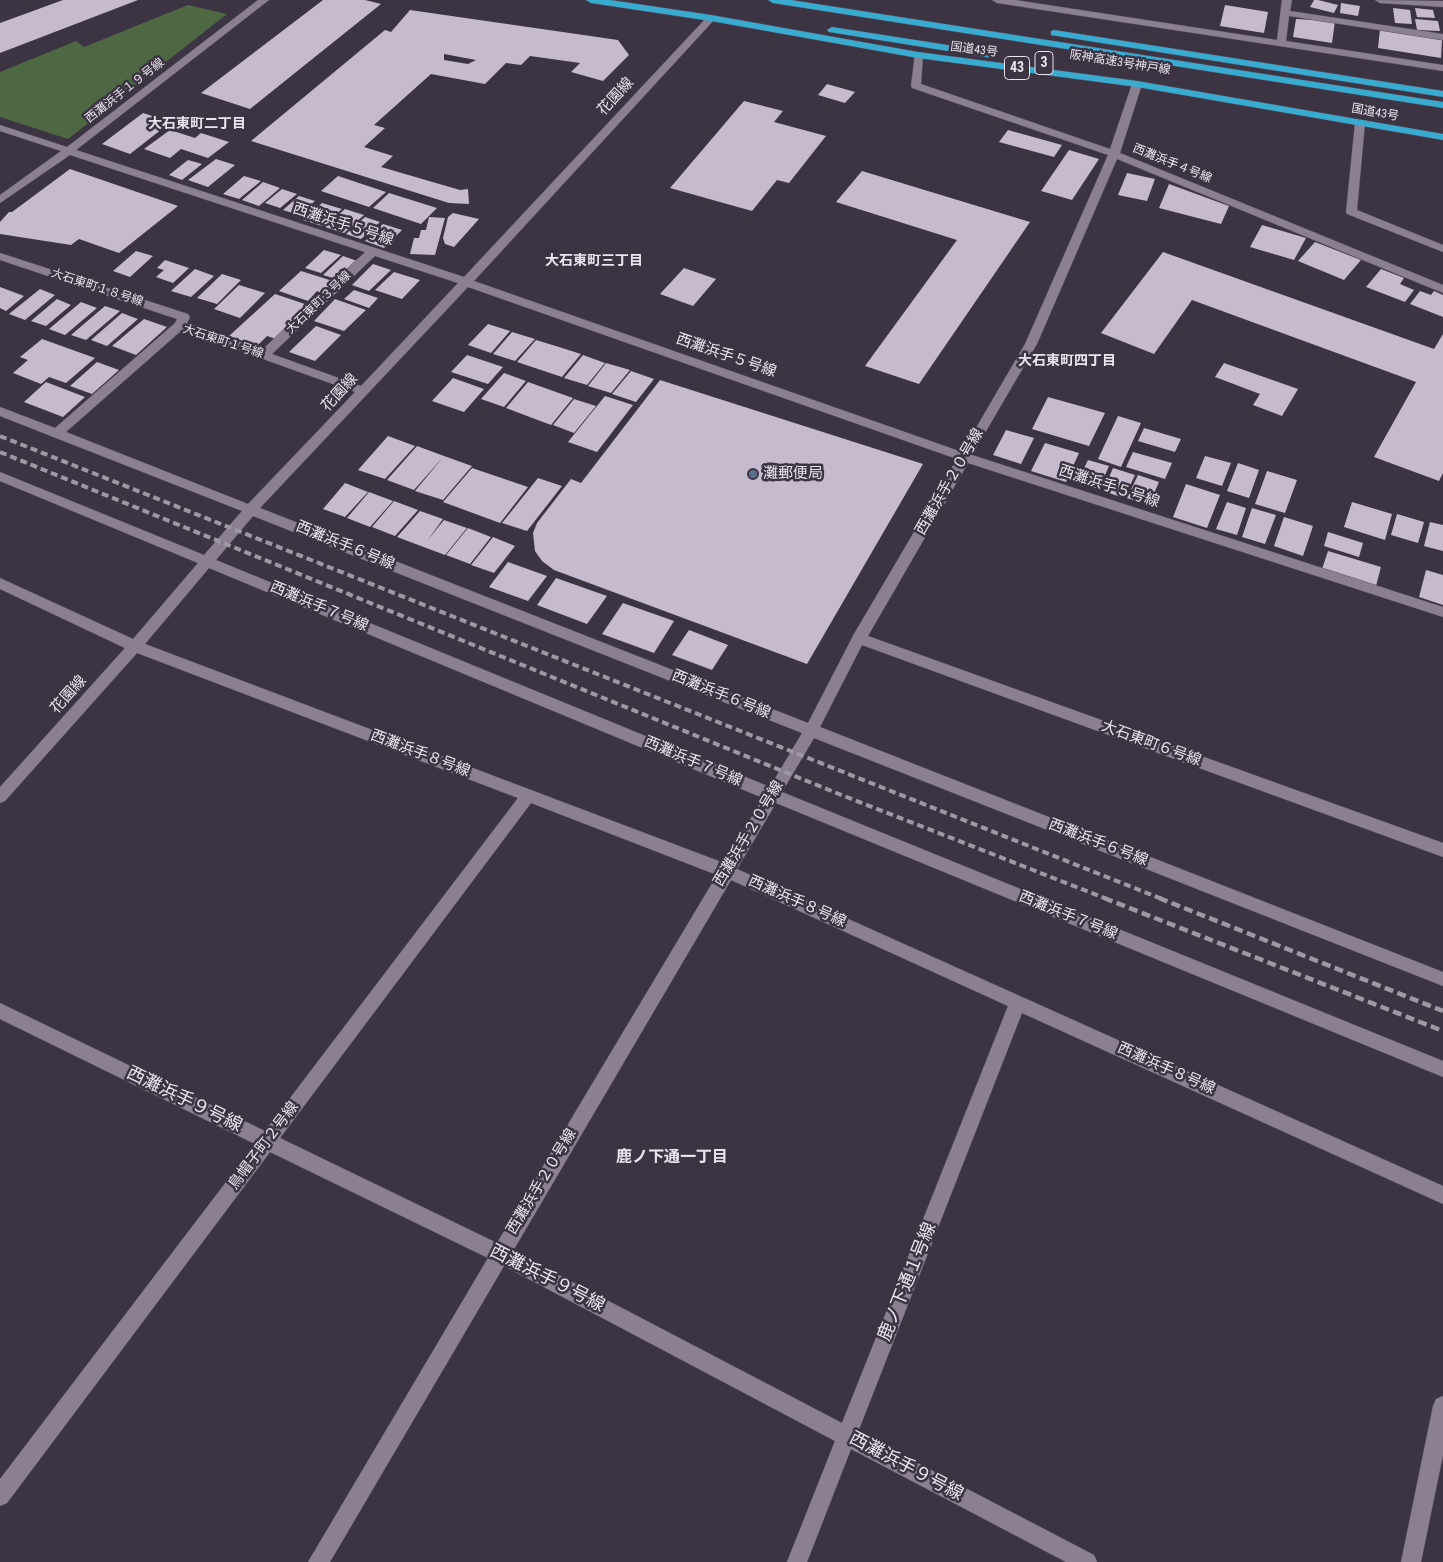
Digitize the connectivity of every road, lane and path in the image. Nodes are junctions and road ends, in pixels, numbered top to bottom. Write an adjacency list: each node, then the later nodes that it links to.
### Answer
1 (264, 0): 24 (street, 西灘浜手１９号線)
2 (591, 0): 12 (highway, 国道43号 / 43)
3 (646, 0): 22 (highway, 阪神高速3号神戸線 / 3)
4 (773, 0): 19 (highway, 阪神高速3号神戸線 / 3)
5 (832, 0): 18 (highway, 国道43号)
6 (997, 0): 9 (street)
7 (1287, 0): 11 (street)
8 (1380, 0): 10 (street)
9 (1014, 1): 14 (street)
10 (1443, 4)
11 (1285, 12): 13 (street); 14 (street)
12 (711, 18): 15 (highway, 国道43号 / 43); 30 (street, 花園線)
13 (1443, 37)
14 (1281, 43): 16 (street)
15 (918, 55): 17 (highway, 国道43号 / 43); 25 (street, 西灘浜手４号線)
16 (1443, 68)
17 (1137, 84): 20 (highway, 国道43号 / 43); 25 (street, 西灘浜手２０号線)
18 (1443, 94)
19 (1443, 106)
20 (1360, 123): 23 (highway, 国道43号 / 43); 27 (street)
21 (0, 128): 24 (street, 西灘浜手５号線)
22 (1443, 128)
23 (1443, 137)
24 (68, 151): 26 (street, 西灘浜手１９号線); 28 (street, 西灘浜手５号線)
25 (1114, 154): 31 (street, 西灘浜手４号線); 37 (street, 西灘浜手２０号線)
26 (0, 200)
27 (1443, 249)
28 (373, 251): 30 (street, 西灘浜手５号線); 33 (street, 大石東町３号線)
29 (0, 256): 32 (street, 大石東町１８号線)
30 (466, 282): 34 (street, 花園線); 37 (street, 西灘浜手５号線)
31 (1443, 289)
32 (180, 325): 33 (street, 大石東町１号線); 36 (street, 大石東町１号線)
33 (264, 355): 34 (street, 大石東町１号線)
34 (364, 391): 39 (street, 花園線)
35 (0, 411): 36 (street, 西灘浜手６号線)
36 (57, 433): 39 (street, 西灘浜手６号線)
37 (964, 457): 42 (street, 西灘浜手５号線); 43 (street, 西灘浜手２０号線)
38 (0, 476): 40 (street, 西灘浜手７号線)
39 (252, 509): 40 (street, 花園線); 45 (street, 西灘浜手６号線)
40 (207, 560): 44 (street, 花園線); 47 (street, 西灘浜手７号線)
41 (0, 583): 44 (street, 西灘浜手８号線)
42 (1443, 612)
43 (859, 638): 45 (street, 西灘浜手２０号線); 49 (street, 大石東町６号線)
44 (135, 646): 46 (street, 西灘浜手８号線); 48 (street, 花園線)
45 (811, 730): 47 (street, 西灘浜手２０号線); 51 (street, 西灘浜手６号線)
46 (529, 795): 50 (street, 西灘浜手８号線); 55 (street, 鳥帽子町２号線)
47 (773, 795): 50 (street, 西灘浜手２０号線); 54 (street, 西灘浜手７号線)
48 (0, 797)
49 (1443, 850)
50 (726, 870): 52 (street, 西灘浜手８号線); 57 (street, 西灘浜手２０号線)
51 (1443, 979)
52 (1018, 1002): 56 (street, 西灘浜手８号線); 59 (street, 鹿ノ下通１号線)
53 (0, 1011): 55 (street, 西灘浜手９号線)
54 (1443, 1069)
55 (268, 1141): 57 (street, 西灘浜手９号線); 60 (street, 鳥帽子町２号線)
56 (1443, 1195)
57 (499, 1254): 59 (street, 西灘浜手９号線); 61 (street, 西灘浜手２０号線)
58 (1443, 1406): 64 (street)
59 (847, 1436): 62 (street, 鹿ノ下通１号線); 63 (street, 西灘浜手９号線)
60 (0, 1496)
61 (318, 1562)
62 (797, 1562)
63 (1087, 1562)
64 (1411, 1562)

